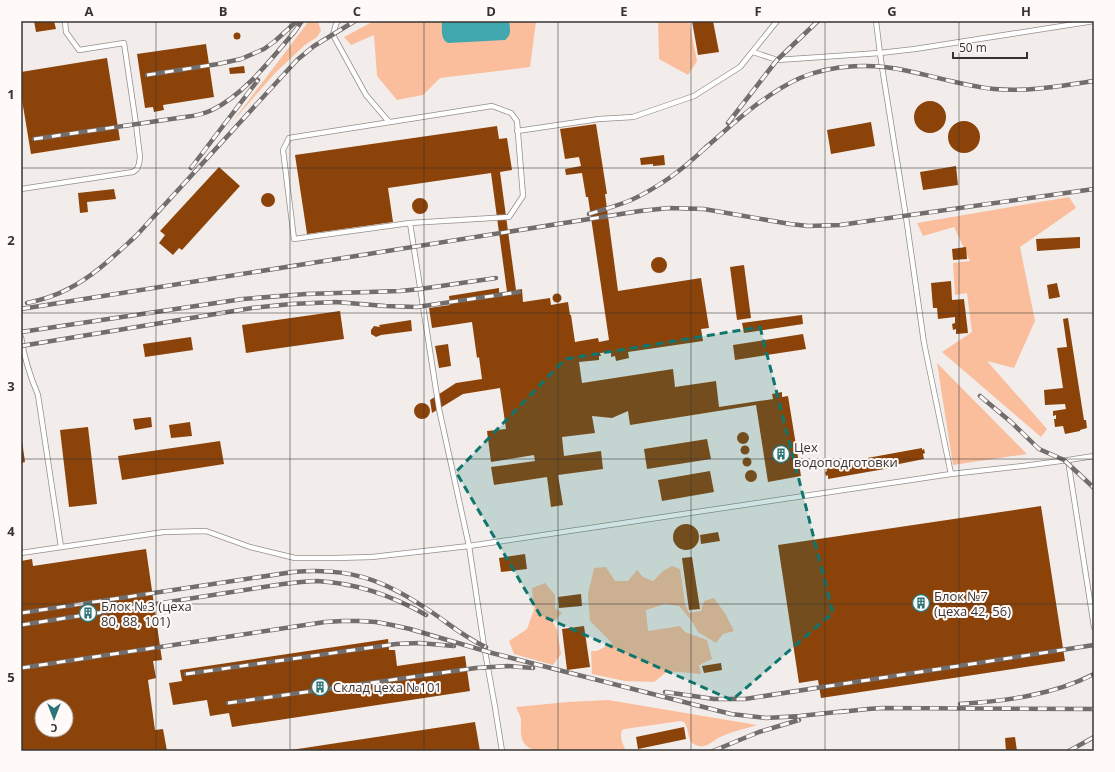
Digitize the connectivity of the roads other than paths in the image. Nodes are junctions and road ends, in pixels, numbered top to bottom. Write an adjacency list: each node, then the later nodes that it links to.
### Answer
1 (65, 21): 10 (lane)
2 (338, 21): 8 (lane)
3 (777, 21): 6 (lane)
4 (876, 21): 7 (lane)
5 (1094, 21): 7 (lane)
6 (753, 52): 7 (lane); 9 (lane)
7 (880, 53): 15 (lane)
8 (389, 122): 9 (lane); 11 (lane)
9 (517, 132): 11 (lane)
10 (21, 189)
11 (410, 223): 16 (lane)
12 (21, 336): 17 (lane)
13 (1094, 456): 14 (lane)
14 (1068, 460): 15 (lane); 19 (lane)
15 (951, 474): 16 (lane)
16 (468, 546): 17 (lane); 20 (lane)
17 (61, 547): 18 (lane)
18 (21, 553)
19 (1094, 627)
20 (502, 751)

